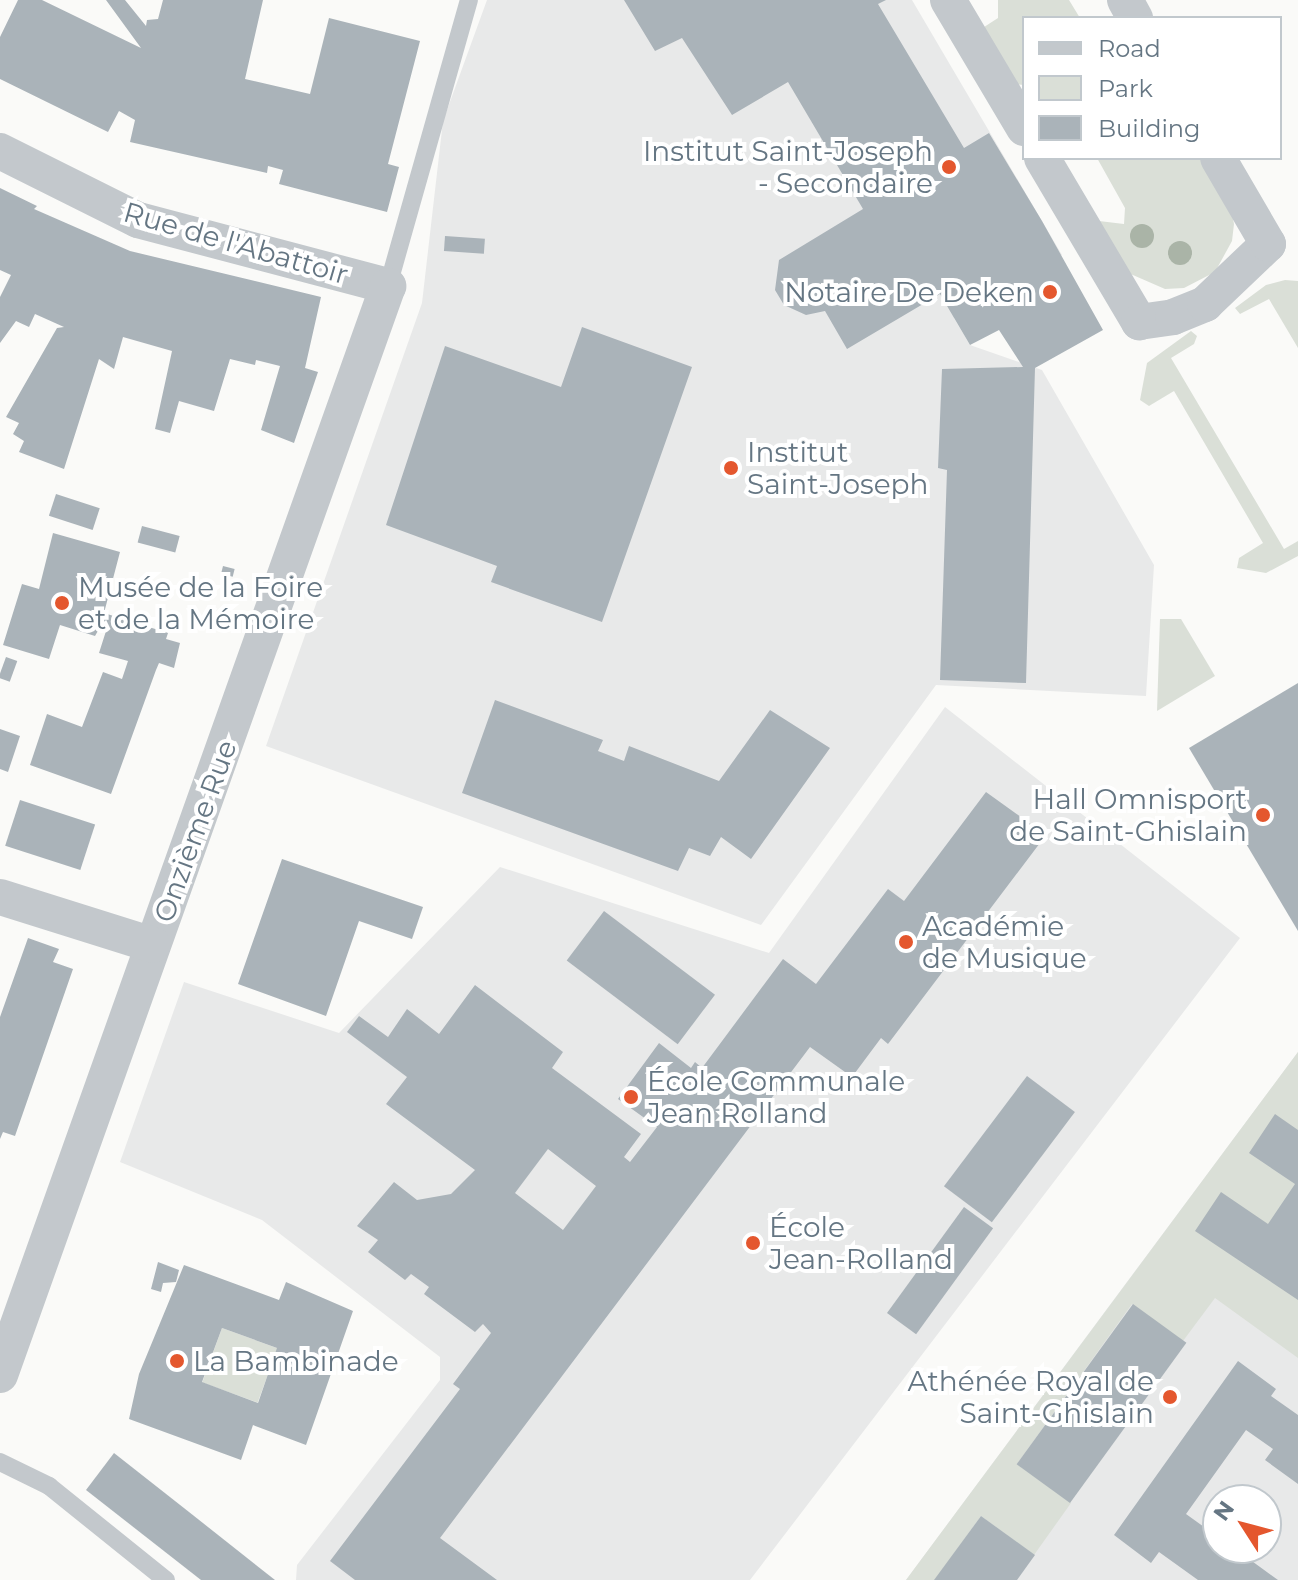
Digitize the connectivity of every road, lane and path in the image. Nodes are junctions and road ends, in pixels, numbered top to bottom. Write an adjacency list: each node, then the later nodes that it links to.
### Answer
1 (469, 0): 7 (lane)
2 (948, 0): 3 (street)
3 (1022, 125)
4 (0, 151): 7 (street, Rue de l'Abattoir)
5 (1043, 160): 6 (street)
6 (1219, 160)
7 (388, 286): 9 (street, Onzième Rue)
8 (0, 897): 9 (street)
9 (153, 945): 10 (street, Onzième Rue)
10 (0, 1375)
11 (0, 1462): 12 (lane)
12 (166, 1580)

